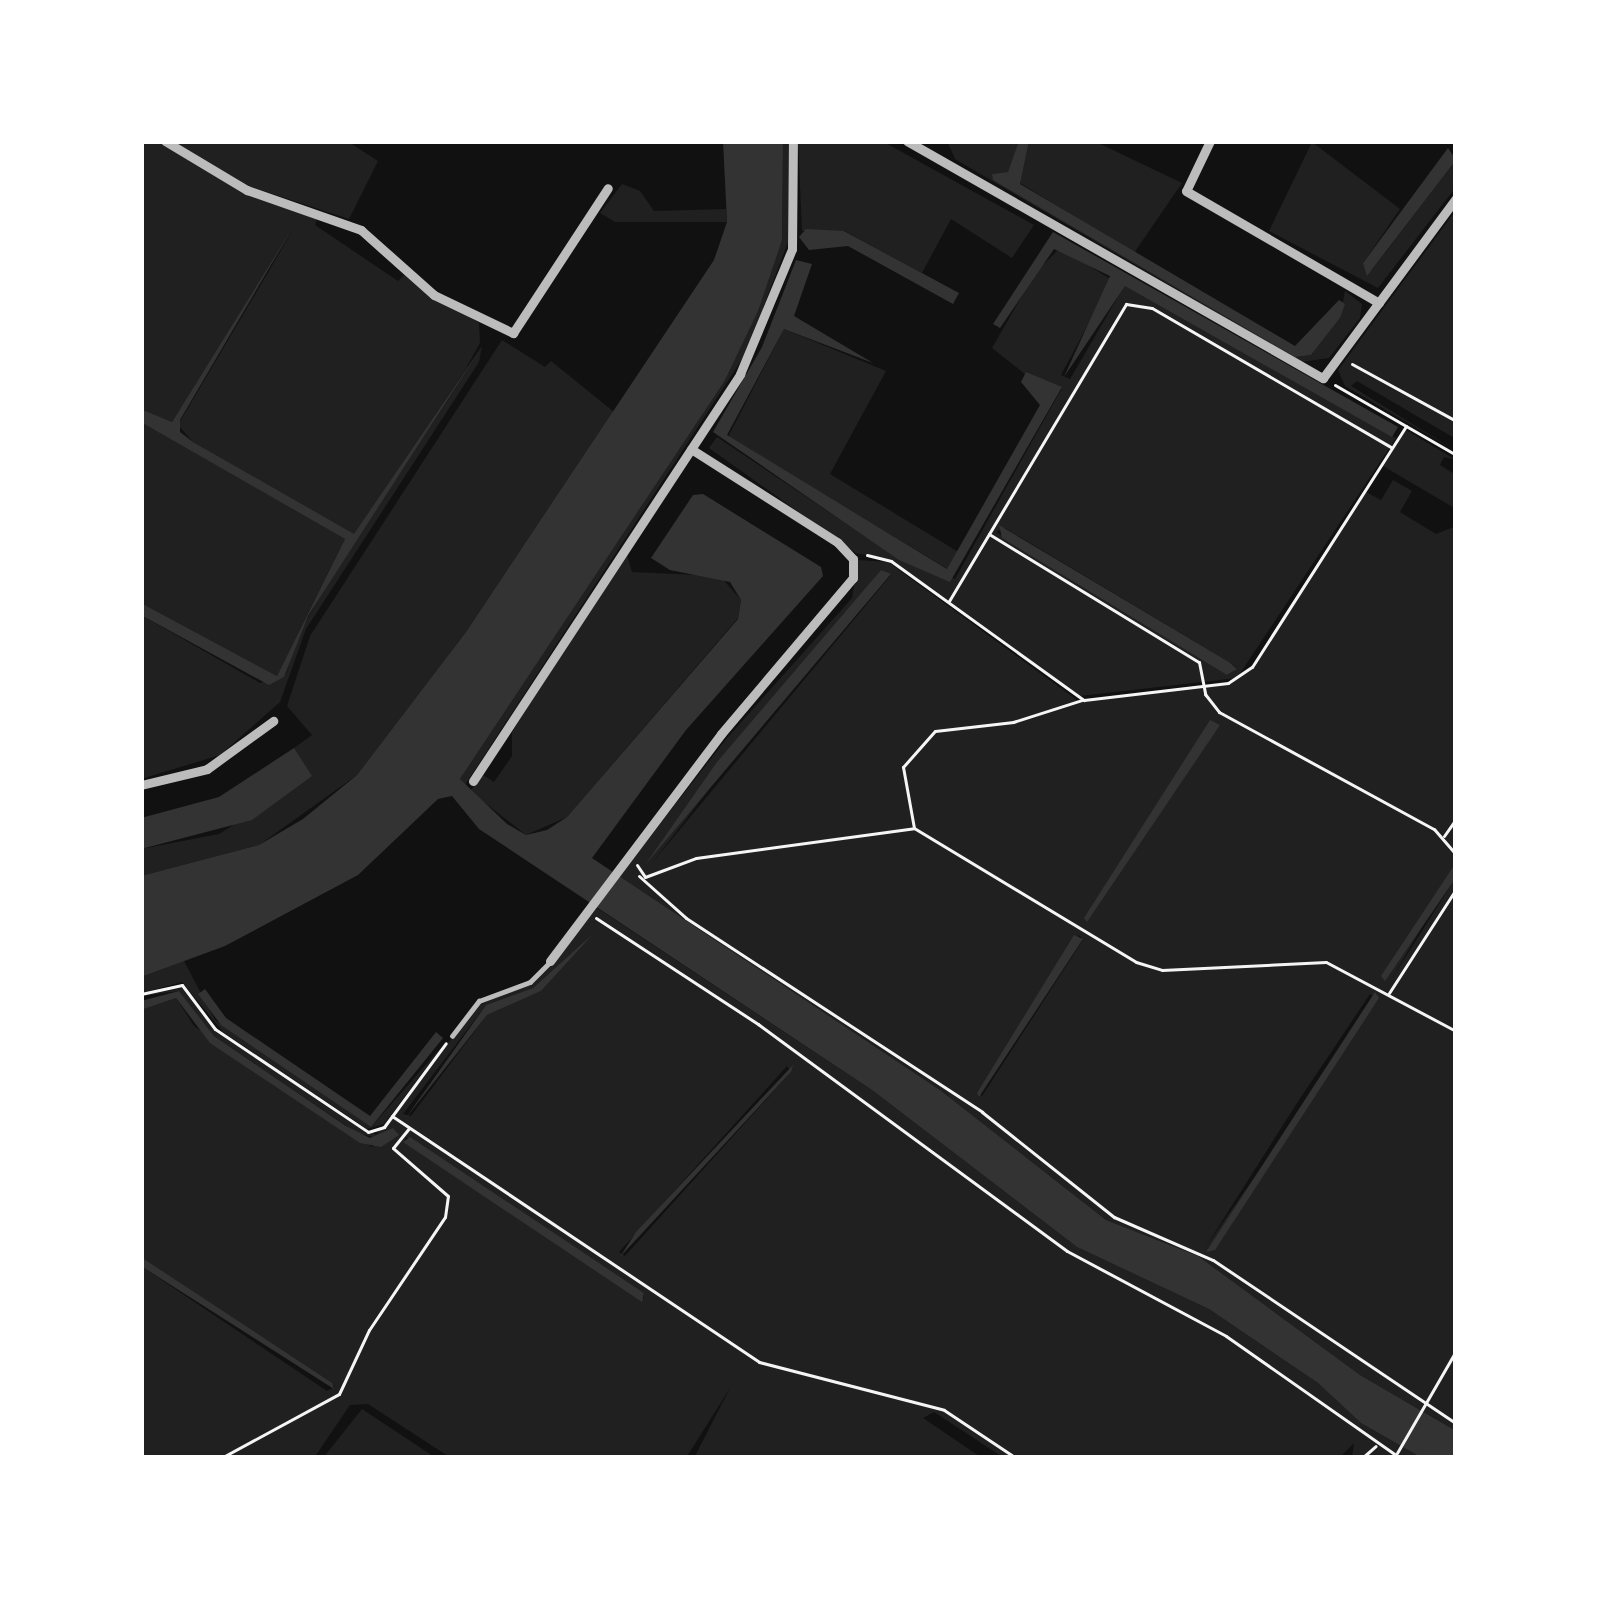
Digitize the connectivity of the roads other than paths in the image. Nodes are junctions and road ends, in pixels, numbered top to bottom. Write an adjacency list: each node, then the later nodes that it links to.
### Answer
1 (165, 141): 6 (street)
2 (793, 141): 9 (street)
3 (907, 141): 5 (street)
4 (1210, 141): 8 (street)
5 (932, 146): 8 (street)
6 (608, 188)
7 (1456, 198): 8 (street)
8 (1379, 303)
9 (691, 449): 11 (street); 13 (street)
10 (273, 721): 12 (street)
11 (473, 781)
12 (141, 784)
13 (550, 962): 14 (lane)
14 (452, 1036)

